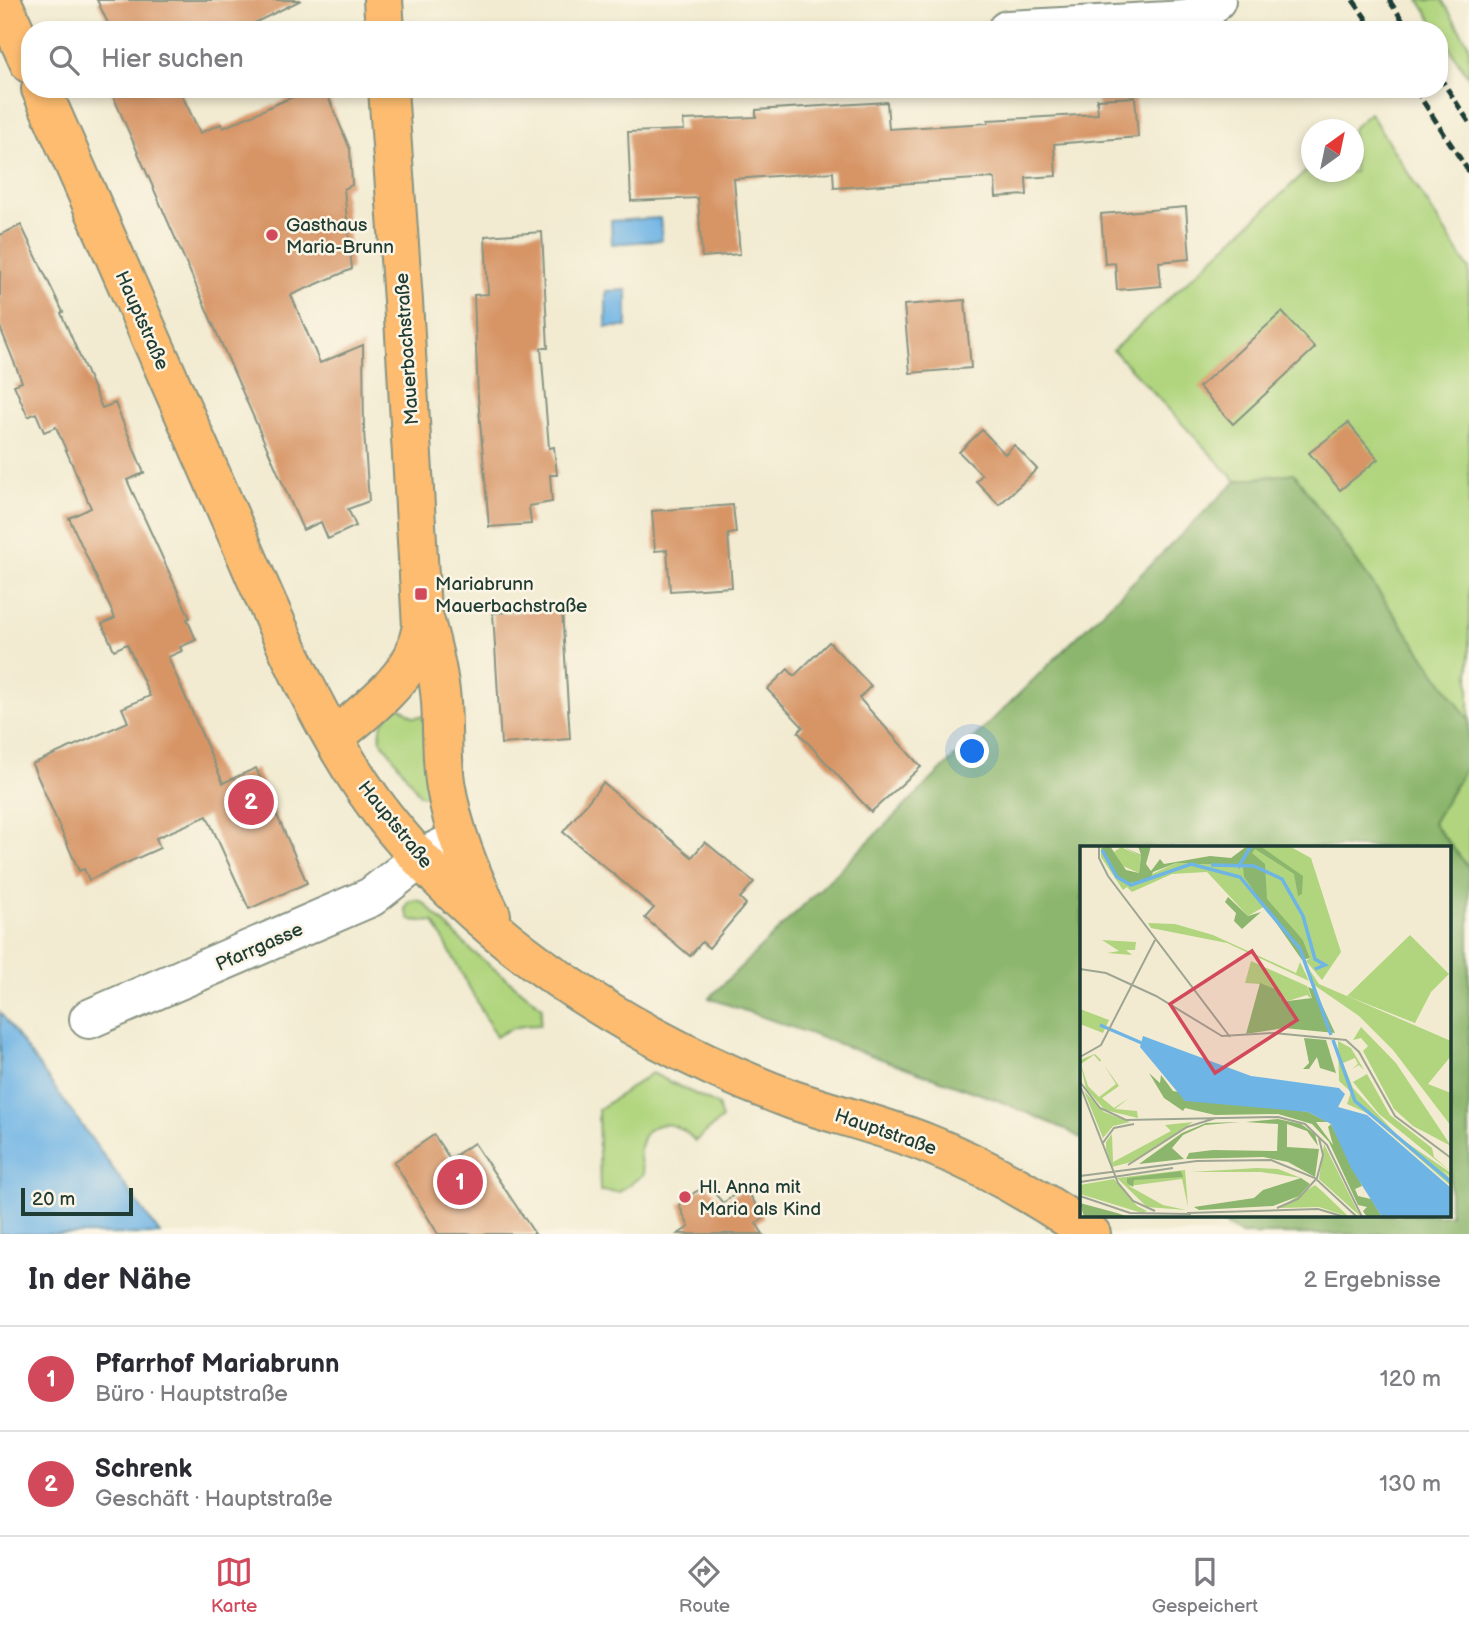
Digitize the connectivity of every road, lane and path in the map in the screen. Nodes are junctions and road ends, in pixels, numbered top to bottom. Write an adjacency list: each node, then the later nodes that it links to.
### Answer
1 (1, 0): 6 (main road)
2 (383, 0): 4 (main road)
3 (1216, 0): 5 (street)
4 (384, 21)
5 (1168, 21)
6 (21, 44)
7 (45, 98): 10 (main road, Hauptstraße)
8 (389, 98): 9 (main road, Mauerbachstraße)
9 (422, 609): 10 (main road, Mauerbachstraße); 11 (main road, Mauerbachstraße)
10 (334, 738): 12 (main road, Hauptstraße)
11 (458, 840): 12 (street, Pfarrgasse); 13 (main road, Mauerbachstraße)
12 (421, 858): 13 (main road, Hauptstraße); 14 (street, Pfarrgasse)
13 (502, 935): 15 (main road, Hauptstraße)
14 (89, 1019)
15 (1091, 1234)

